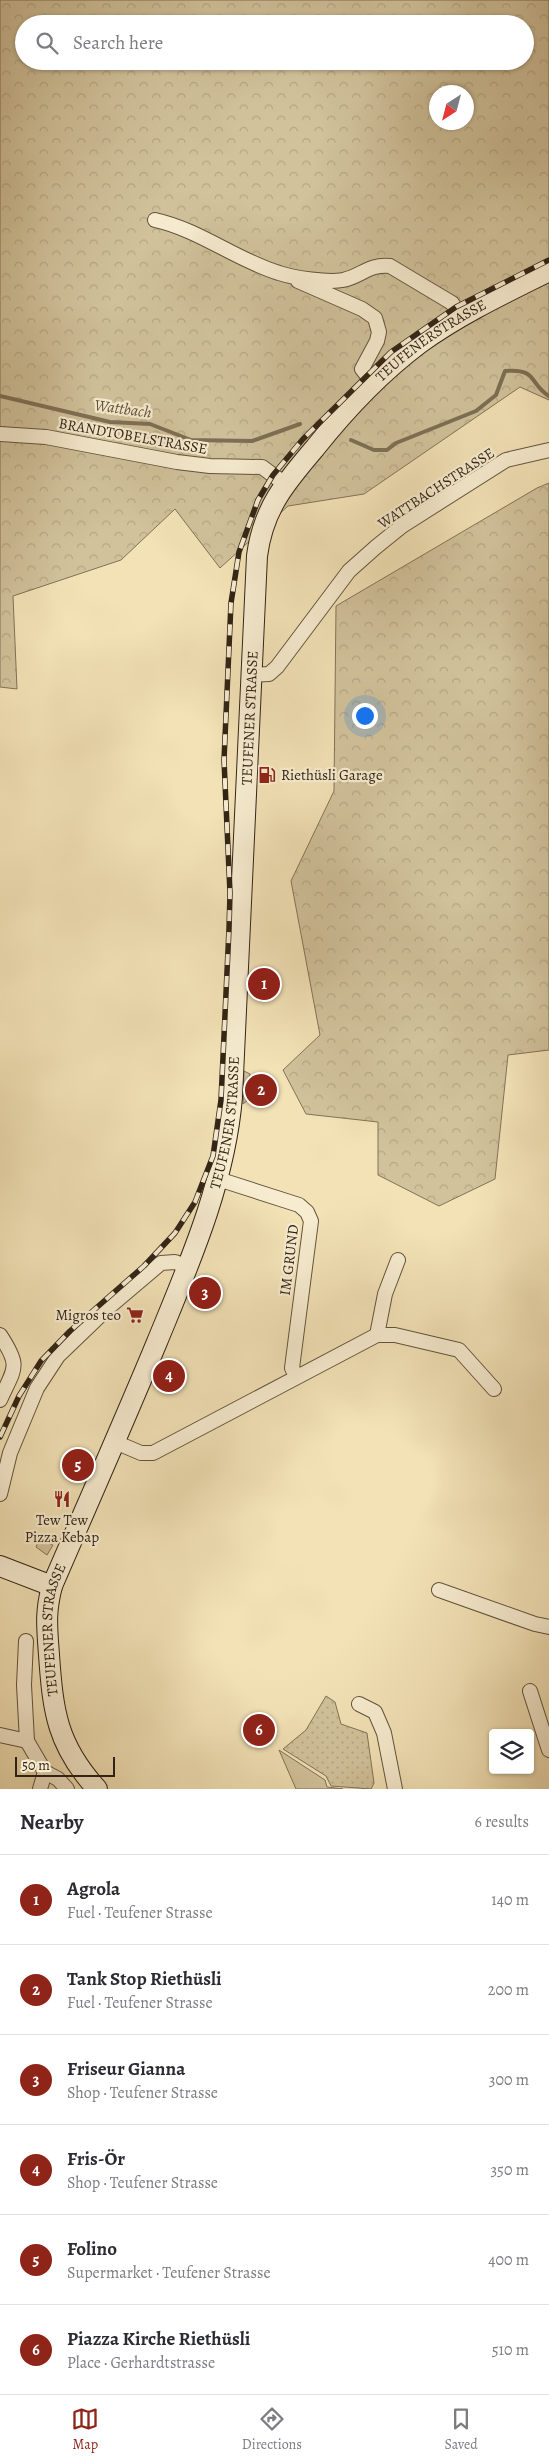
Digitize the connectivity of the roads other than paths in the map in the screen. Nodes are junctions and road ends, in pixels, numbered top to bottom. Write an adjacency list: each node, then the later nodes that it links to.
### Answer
1 (155, 220): 3 (street)
2 (549, 271): 4 (main road, TEUFENERSTRASSE)
3 (279, 273): 4 (street); 5 (street)
4 (461, 316): 5 (main road, TEUFENERSTRASSE)
5 (373, 383): 6 (main road, TEUFENERSTRASSE)
6 (328, 432): 9 (main road, TEUFENER STRASSE)
7 (0, 434): 9 (street, BRANDTOBELSTRASSE)
8 (549, 450): 10 (street, WATTBACHSTRASSE)
9 (285, 484): 10 (main road, TEUFENER STRASSE)
10 (251, 675): 11 (main road, TEUFENER STRASSE)
11 (218, 1179): 13 (main road, TEUFENER STRASSE); 16 (street, IM GRUND)
12 (398, 1260): 15 (street)
13 (188, 1267): 19 (main road, TEUFENER STRASSE); 20 (street)
14 (0, 1335): 18 (street)
15 (377, 1335): 16 (street); 17 (street)
16 (296, 1376): 19 (street)
17 (494, 1390)
18 (0, 1400)
19 (115, 1442): 22 (main road, TEUFENER STRASSE)
20 (0, 1494)
21 (0, 1566): 22 (main road)
22 (52, 1586): 34 (main road, TEUFENER STRASSE)
23 (439, 1590): 24 (street)
24 (549, 1627)
25 (26, 1641): 29 (street)
26 (530, 1691): 30 (street)
27 (359, 1704): 35 (street)
28 (0, 1735): 29 (street)
29 (26, 1741): 31 (street)
30 (549, 1750)
31 (45, 1772): 32 (street); 33 (street)
32 (40, 1789)
33 (67, 1789)
34 (98, 1789)
35 (395, 1789)

